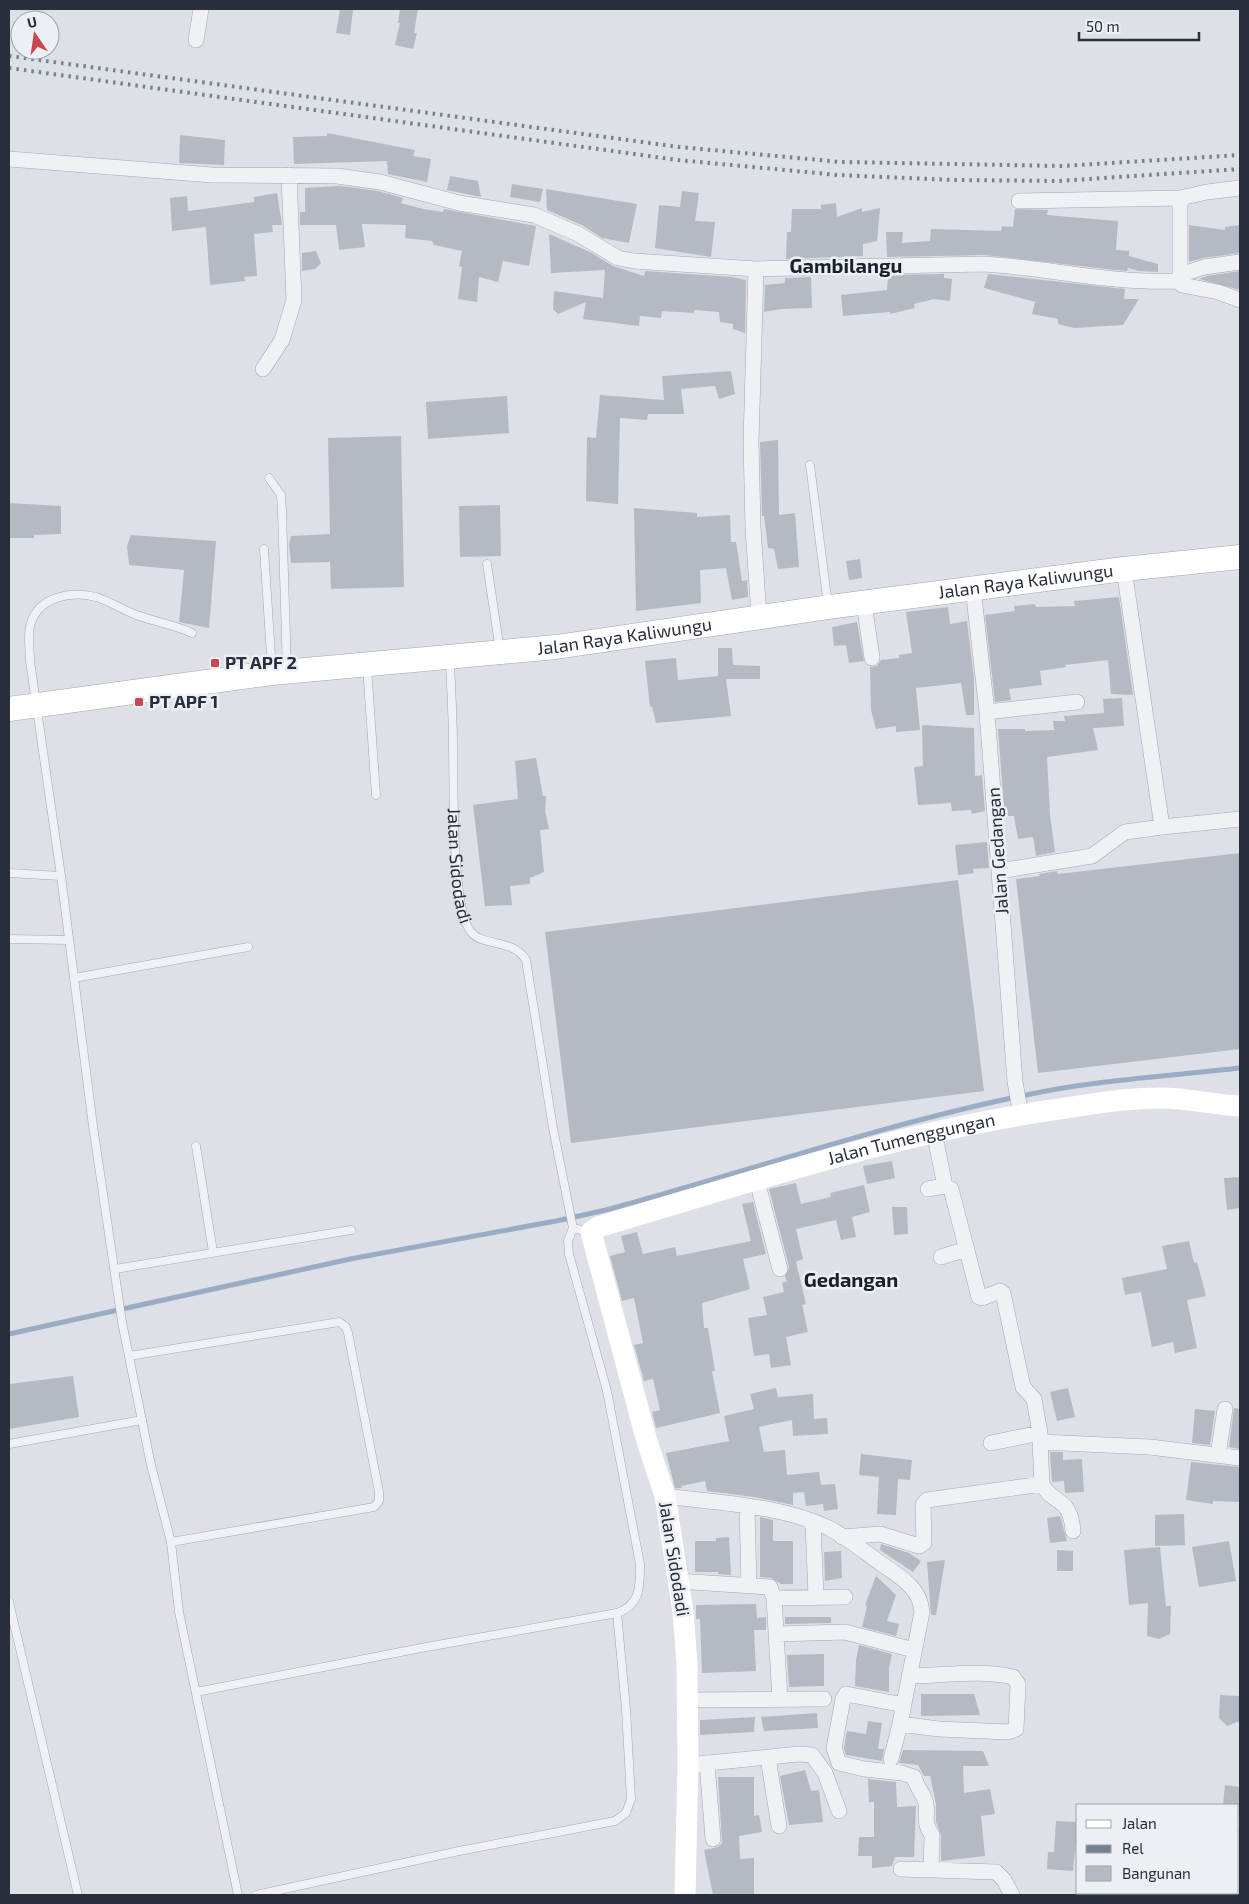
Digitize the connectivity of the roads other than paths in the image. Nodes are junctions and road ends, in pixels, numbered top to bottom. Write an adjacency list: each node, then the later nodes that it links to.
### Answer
1 (201, 9): 2 (street)
2 (196, 40)
3 (9, 158): 4 (street)
4 (288, 176): 9 (street); 12 (street)
5 (1240, 188): 6 (street)
6 (1180, 198): 7 (street); 10 (street)
7 (1019, 201)
8 (1240, 262): 10 (street)
9 (756, 269): 10 (street); 22 (street)
10 (1179, 278): 11 (street)
11 (1240, 300)
12 (263, 368)
13 (810, 465): 21 (lane)
14 (269, 478): 28 (lane)
15 (264, 550): 28 (lane)
16 (1240, 557): 18 (main road, Jalan Raya Kaliwungu)
17 (487, 564): 24 (lane)
18 (1124, 568): 19 (main road, Jalan Raya Kaliwungu); 35 (street)
19 (973, 588): 20 (main road, Jalan Raya Kaliwungu); 32 (street, Jalan Gedangan)
20 (864, 603): 21 (main road, Jalan Raya Kaliwungu); 26 (street)
21 (829, 607): 22 (main road, Jalan Raya Kaliwungu)
22 (759, 618): 24 (main road, Jalan Raya Kaliwungu)
23 (192, 633): 30 (lane)
24 (500, 653): 25 (main road, Jalan Raya Kaliwungu)
25 (450, 658): 27 (main road, Jalan Raya Kaliwungu); 50 (lane, Jalan Sidodadi)
26 (872, 658)
27 (367, 665): 28 (main road, Jalan Raya Kaliwungu); 33 (lane)
28 (280, 673): 30 (main road, Jalan Raya Kaliwungu)
29 (1077, 702): 32 (street)
30 (38, 706): 31 (main road, Jalan Raya Kaliwungu); 38 (lane)
31 (9, 709)
32 (988, 712): 36 (street, Jalan Gedangan)
33 (376, 795)
34 (1240, 819): 35 (street)
35 (1162, 827): 36 (street)
36 (999, 871): 44 (street, Jalan Gedangan)
37 (9, 873): 38 (lane)
38 (61, 876): 40 (lane)
39 (9, 939): 40 (lane)
40 (69, 940): 42 (lane)
41 (248, 947): 42 (lane)
42 (74, 978): 55 (lane)
43 (1240, 1106): 44 (street, Jalan Tumenggungan)
44 (1020, 1110): 45 (street, Jalan Tumenggungan)
45 (934, 1132): 47 (street, Jalan Tumenggungan); 48 (street)
46 (196, 1146): 53 (lane)
47 (757, 1181): 50 (street, Jalan Tumenggungan); 56 (street)
48 (945, 1186): 49 (street); 52 (street)
49 (928, 1189)
50 (579, 1228): 66 (street, Jalan Sidodadi); 78 (lane)
51 (351, 1230): 53 (lane)
52 (967, 1249): 54 (street); 60 (street)
53 (213, 1252): 55 (lane)
54 (941, 1257)
55 (115, 1269): 57 (lane)
56 (780, 1269)
57 (129, 1356): 59 (lane); 71 (lane)
58 (1225, 1409): 63 (street)
59 (142, 1420): 62 (lane); 71 (lane)
60 (1040, 1438): 61 (street); 63 (street); 65 (street)
61 (991, 1443)
62 (9, 1444)
63 (1218, 1455): 64 (street)
64 (1240, 1458)
65 (1042, 1484): 69 (street); 70 (street)
66 (665, 1496): 67 (street); 72 (street, Jalan Sidodadi)
67 (748, 1507): 68 (street); 73 (street)
68 (813, 1523): 70 (street); 74 (street)
69 (1074, 1531)
70 (847, 1536): 80 (street)
71 (171, 1542): 82 (lane)
72 (677, 1580): 73 (street); 84 (street, Jalan Sidodadi)
73 (749, 1585): 76 (street)
74 (816, 1597): 75 (street); 76 (street)
75 (845, 1597)
76 (774, 1598): 79 (street)
77 (9, 1602): 96 (lane)
78 (617, 1613): 82 (lane); 98 (lane)
79 (777, 1634): 80 (street); 85 (street)
80 (914, 1650): 81 (street)
81 (909, 1676): 86 (street); 87 (street)
82 (196, 1692): 97 (lane)
83 (824, 1699): 85 (street)
84 (686, 1700): 85 (street); 90 (street, Jalan Sidodadi)
85 (780, 1700)
86 (904, 1705): 87 (street); 95 (street)
87 (900, 1724): 89 (street)
88 (768, 1758): 90 (street); 91 (street); 92 (street)
89 (891, 1759)
90 (697, 1764): 93 (street); 99 (street, Jalan Sidodadi)
91 (839, 1811)
92 (779, 1826)
93 (713, 1839)
94 (901, 1869): 95 (street)
95 (932, 1870): 100 (street)
96 (78, 1895)
97 (238, 1895)
98 (256, 1895)
99 (685, 1895)
100 (1012, 1895)

